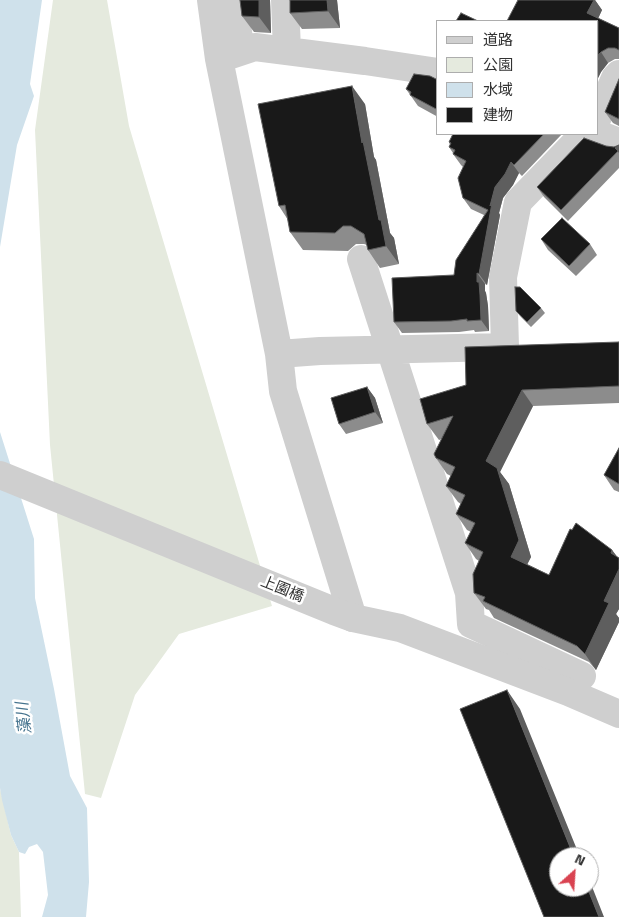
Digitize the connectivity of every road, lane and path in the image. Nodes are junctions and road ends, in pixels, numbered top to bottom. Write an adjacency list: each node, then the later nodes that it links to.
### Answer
1 (211, 0): 5 (street)
2 (233, 0): 5 (street)
3 (285, 0): 4 (street)
4 (287, 51): 5 (street); 6 (street)
5 (230, 55): 15 (street)
6 (436, 72)
7 (619, 74): 8 (street)
8 (599, 115)
9 (583, 135): 10 (street); 13 (street)
10 (619, 142)
11 (361, 259): 14 (street)
12 (534, 346): 13 (street)
13 (505, 347): 14 (street)
14 (389, 349): 15 (street); 18 (street)
15 (279, 354): 17 (street)
16 (0, 474): 17 (street, 上園橋)
17 (343, 614): 18 (street, 上園橋)
18 (575, 684): 19 (street)
19 (619, 714)

